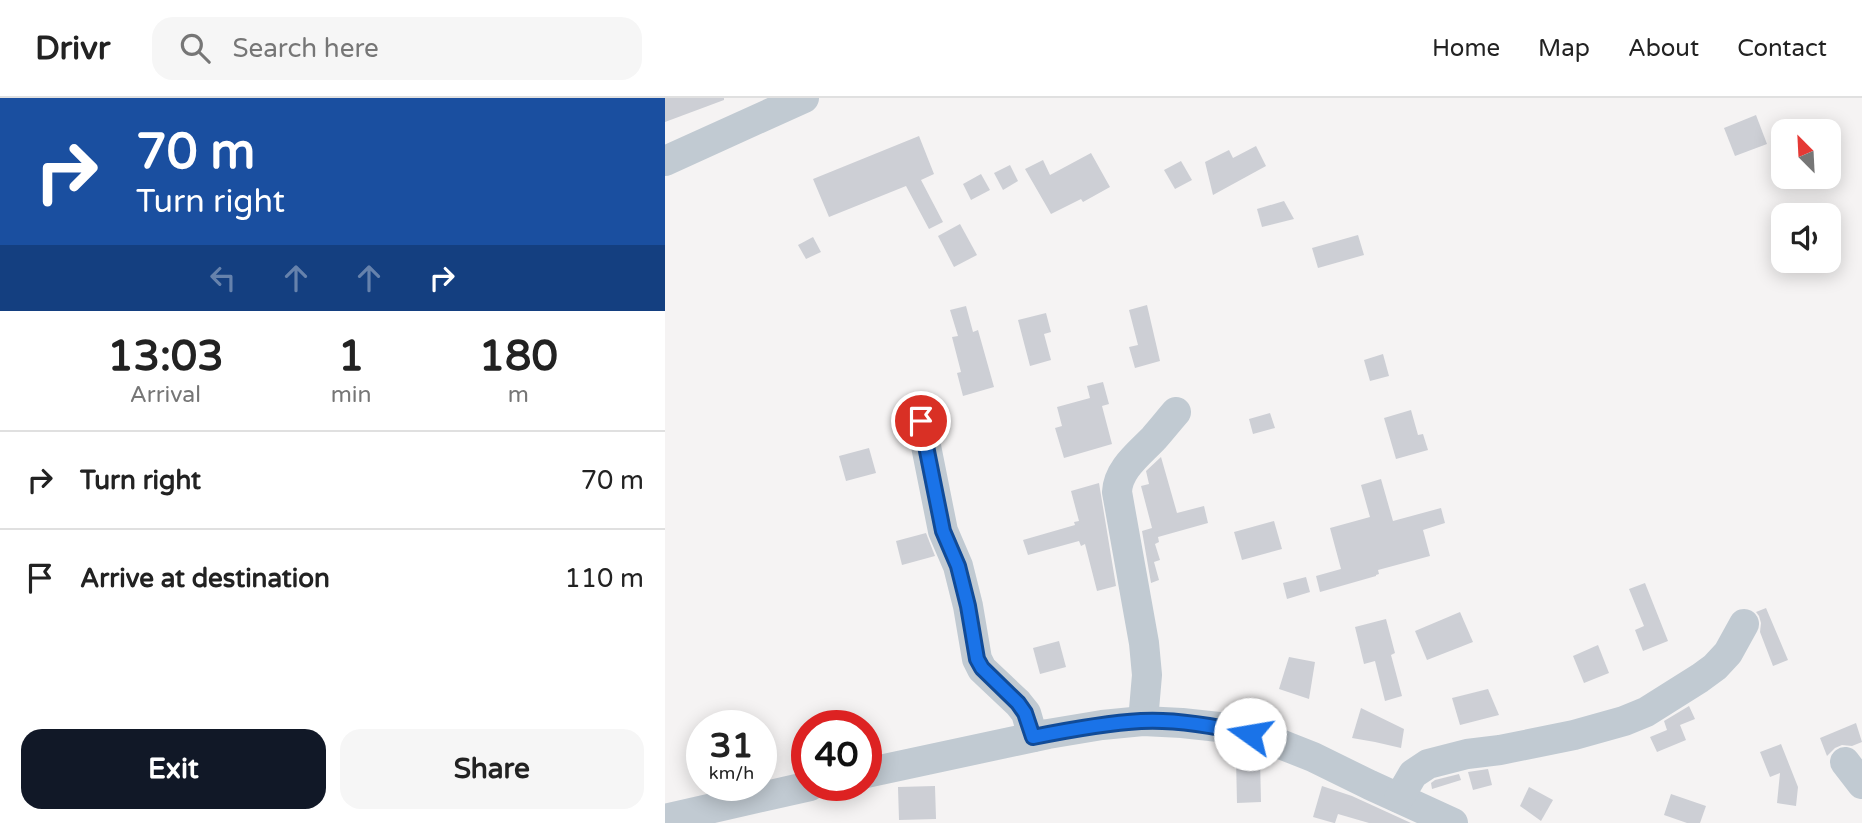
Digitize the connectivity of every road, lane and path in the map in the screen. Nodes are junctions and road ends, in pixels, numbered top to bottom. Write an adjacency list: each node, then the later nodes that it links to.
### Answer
1 (804, 98): 2 (street)
2 (665, 161)
3 (1176, 412): 6 (street)
4 (921, 421): 7 (street)
5 (1744, 624): 10 (street)
6 (1143, 720): 7 (street); 10 (street)
7 (1033, 737): 8 (street)
8 (882, 770)
9 (791, 790): 11 (street)
10 (1399, 798): 12 (street)
11 (665, 819)
12 (1453, 823)

